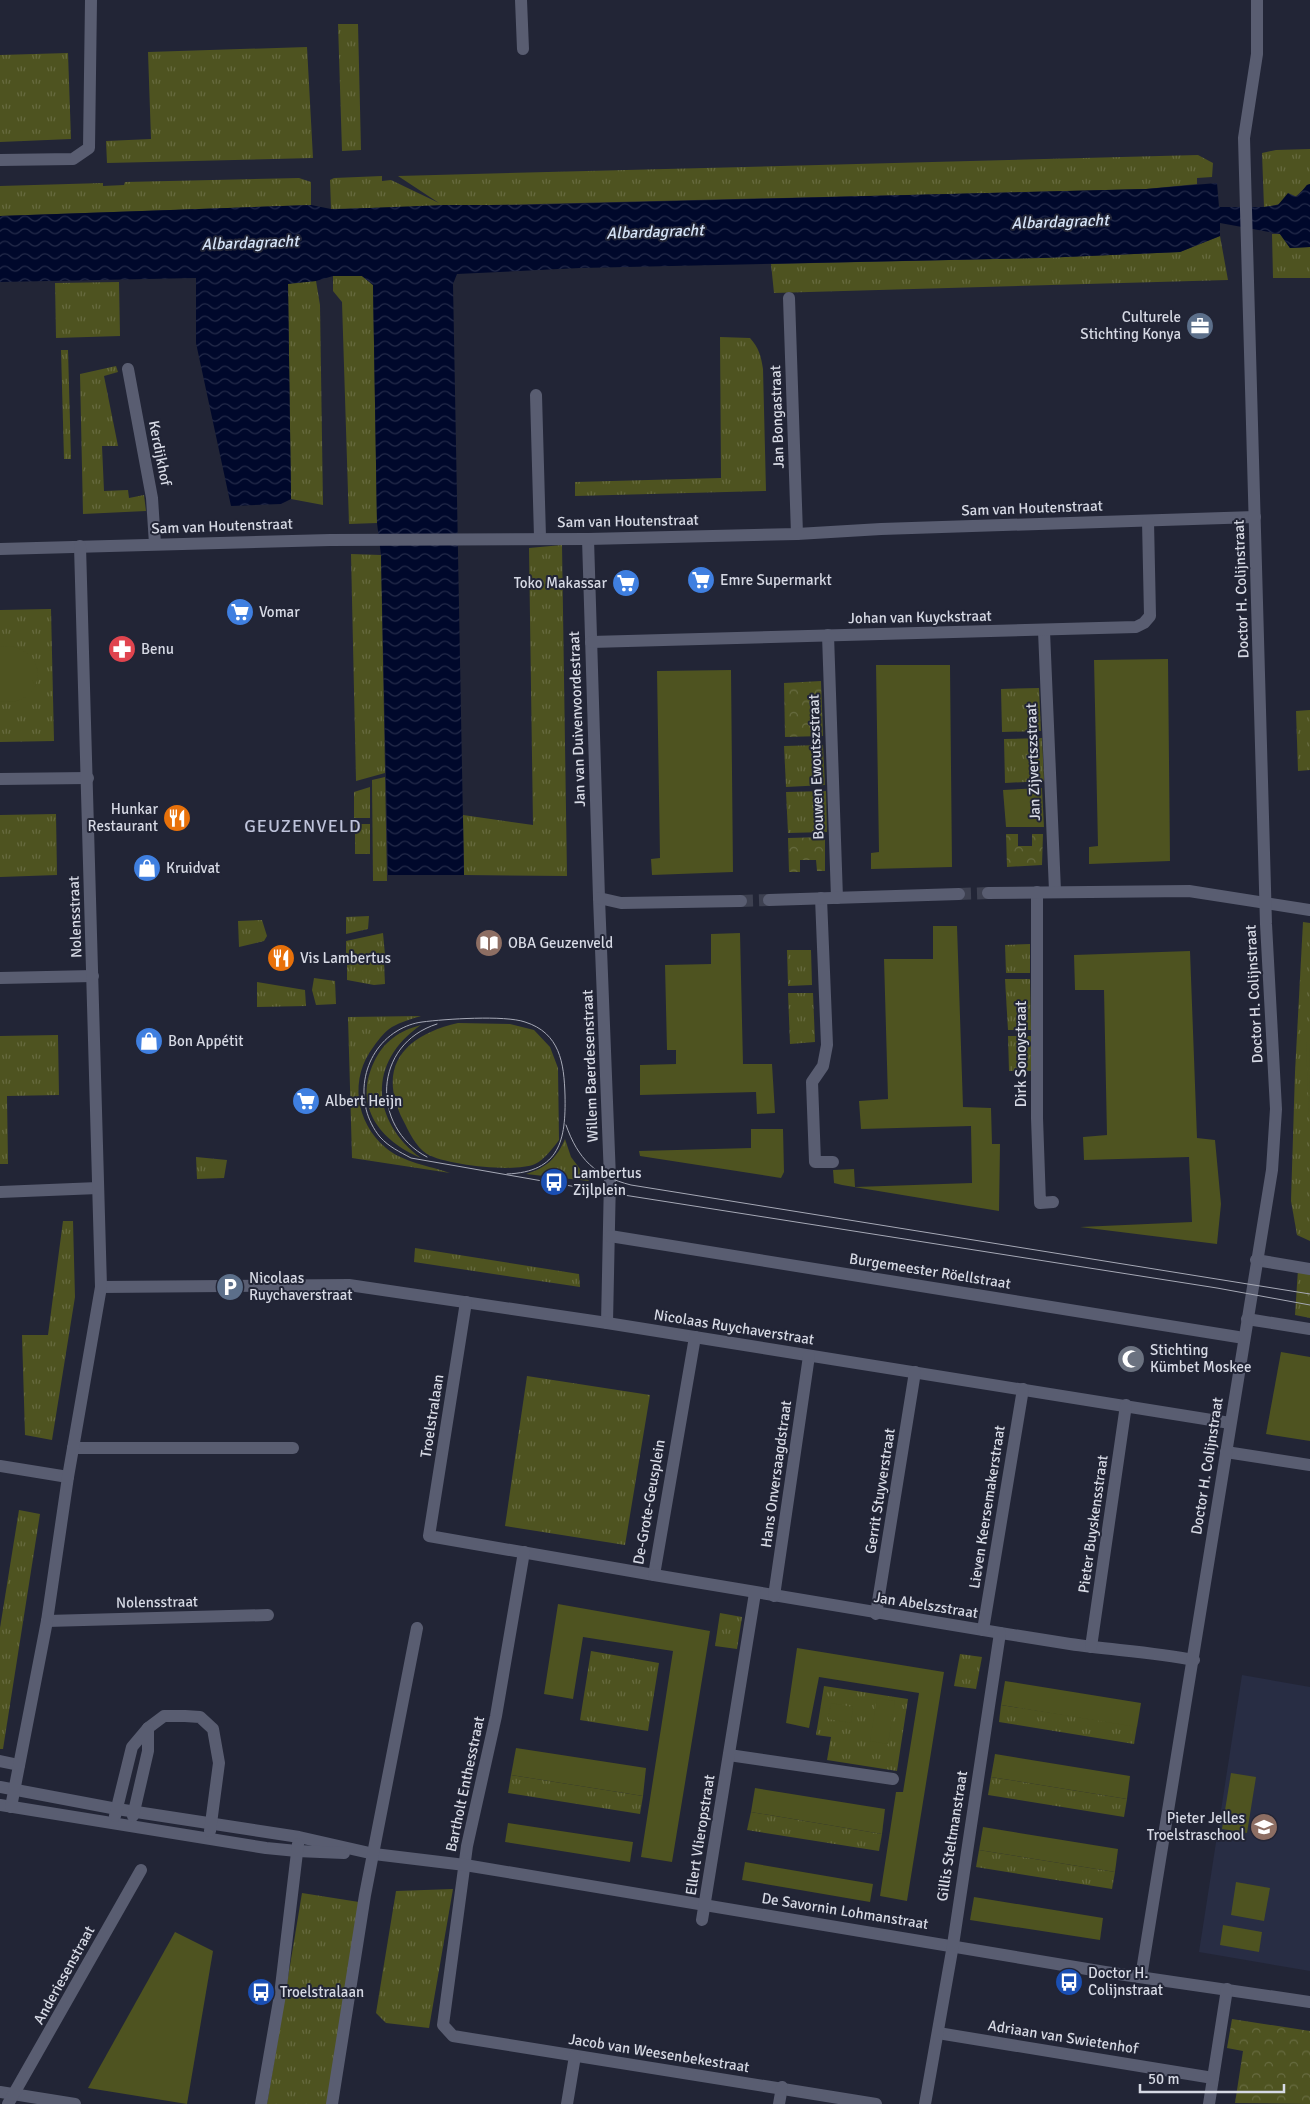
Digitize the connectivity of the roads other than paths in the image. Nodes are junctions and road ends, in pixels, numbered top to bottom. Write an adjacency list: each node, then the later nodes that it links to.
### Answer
1 (91, 0): 5 (street)
2 (521, 0): 4 (street)
3 (1257, 0): 9 (street, Doctor H. Colijnstraat)
4 (523, 49)
5 (0, 160)
6 (789, 298): 11 (street, Jan Bongastraat)
7 (128, 369): 14 (street, Kerdijkhof)
8 (536, 395): 12 (street)
9 (1255, 517): 10 (street, Sam van Houtenstraat); 31 (street, Doctor H. Colijnstraat)
10 (1148, 521): 11 (street, Sam van Houtenstraat); 17 (street, Johan van Kuyckstraat)
11 (797, 534): 13 (street, Sam van Houtenstraat)
12 (540, 537): 13 (street, Sam van Houtenstraat); 14 (street, Sam van Houtenstraat)
13 (588, 539): 19 (street, Jan van Duivenvoordestraat)
14 (155, 544): 15 (street, Sam van Houtenstraat)
15 (80, 546): 16 (street, Sam van Houtenstraat); 20 (street, Nolensstraat)
16 (0, 549)
17 (1044, 630): 18 (street, Johan van Kuyckstraat); 23 (street, Jan Zijvertszstraat)
18 (828, 635): 19 (street, Johan van Kuyckstraat); 28 (street, Bouwen Ewoutszstraat)
19 (591, 642): 26 (street, Jan van Duivenvoordestraat)
20 (88, 778): 21 (street); 33 (street, Nolensstraat)
21 (0, 779)
22 (1037, 892): 23 (street); 24 (street); 38 (street, Dirk Sonoystraat)
23 (1055, 892): 31 (street)
24 (988, 893)
25 (959, 894): 28 (street)
26 (599, 898): 30 (street); 39 (street, Willem Baerdesenstraat)
27 (821, 898): 28 (street); 29 (street); 35 (street)
28 (837, 898)
29 (770, 900)
30 (741, 901)
31 (1266, 903): 32 (street); 40 (street, Doctor H. Colijnstraat)
32 (1310, 910)
33 (93, 976): 34 (street); 36 (street, Nolensstraat)
34 (0, 978)
35 (833, 1162)
36 (98, 1188): 37 (street); 42 (street, Nolensstraat)
37 (0, 1192)
38 (1053, 1202)
39 (610, 1236): 45 (street, Willem Baerdesenstraat); 48 (street, Burgemeester Röellstraat)
40 (1256, 1260): 41 (street); 44 (street, Doctor H. Colijnstraat)
41 (1310, 1269)
42 (101, 1287): 43 (street, Nicolaas Ruychaverstraat); 54 (street, Nolensstraat)
43 (466, 1302): 45 (street, Nicolaas Ruychaverstraat); 60 (street, Troelstralaan)
44 (1247, 1319): 46 (street); 48 (street, Doctor H. Colijnstraat)
45 (608, 1323): 47 (street, Nicolaas Ruychaverstraat)
46 (1310, 1329)
47 (694, 1337): 49 (street, Nicolaas Ruychaverstraat); 61 (street, De-Grote-Geusplein)
48 (1244, 1338): 53 (street, Doctor H. Colijnstraat)
49 (809, 1356): 50 (street, Nicolaas Ruychaverstraat); 63 (street, Hans Onversaagdstraat)
50 (915, 1372): 51 (street, Nicolaas Ruychaverstraat); 64 (street, Gerrit Stuyverstraat)
51 (1023, 1389): 52 (street, Nicolaas Ruychaverstraat); 68 (street, Lieven Keersemakerstraat)
52 (1126, 1405): 53 (street, Nicolaas Ruychaverstraat); 70 (street, Pieter Buyskensstraat)
53 (1230, 1423): 56 (street, Doctor H. Colijnstraat)
54 (74, 1448): 55 (street); 59 (street, Nolensstraat)
55 (294, 1448)
56 (1226, 1452): 58 (street); 71 (street, Doctor H. Colijnstraat)
57 (0, 1466): 59 (street)
58 (1310, 1466)
59 (68, 1477): 66 (street, Nolensstraat)
60 (524, 1552): 61 (street, De-Grote-Geusplein); 89 (street, Bartholt Enthesstraat)
61 (654, 1574): 62 (street, Jan Abelszstraat)
62 (755, 1593): 63 (street, Jan Abelszstraat); 73 (street, Ellert Vlieropstraat)
63 (774, 1596): 64 (street, Jan Abelszstraat)
64 (876, 1614): 68 (street, Jan Abelszstraat)
65 (268, 1615): 66 (street, Nolensstraat)
66 (47, 1621): 75 (street, Nolensstraat)
67 (417, 1628): 88 (street)
68 (983, 1630): 69 (street, Jan Abelszstraat)
69 (1000, 1633): 70 (street, Jan Abelszstraat); 93 (street, Gillis Steltmanstraat)
70 (1091, 1647): 71 (street, Jan Abelszstraat)
71 (1194, 1660): 94 (street, Doctor H. Colijnstraat)
72 (148, 1728): 80 (street); 81 (street); 83 (street)
73 (729, 1755): 76 (street); 91 (street, Ellert Vlieropstraat)
74 (0, 1762): 75 (street)
75 (19, 1765): 78 (street, Nolensstraat)
76 (894, 1779)
77 (0, 1787): 78 (street, De Savornin Lohmanstraat)
78 (14, 1789): 79 (street, Nolensstraat); 80 (street, De Savornin Lohmanstraat)
79 (6, 1806): 82 (street, De Savornin Lohmanstraat)
80 (117, 1809): 81 (street, De Savornin Lohmanstraat); 82 (street)
81 (134, 1810): 83 (street, De Savornin Lohmanstraat); 84 (street)
82 (114, 1823): 84 (street, De Savornin Lohmanstraat)
83 (211, 1823): 85 (street, De Savornin Lohmanstraat); 86 (street)
84 (131, 1826): 86 (street, De Savornin Lohmanstraat)
85 (299, 1837): 87 (street); 88 (street, De Savornin Lohmanstraat)
86 (208, 1838): 87 (street, De Savornin Lohmanstraat)
87 (297, 1851): 88 (street, De Savornin Lohmanstraat); 105 (street)
88 (374, 1854): 89 (street, De Savornin Lohmanstraat); 106 (street)
89 (465, 1866): 91 (street, De Savornin Lohmanstraat); 97 (street, Bartholt Enthesstraat)
90 (141, 1870): 103 (street, Anderiesenstraat)
91 (705, 1905): 92 (street, Ellert Vlieropstraat); 93 (street, De Savornin Lohmanstraat)
92 (702, 1920)
93 (953, 1945): 94 (street, De Savornin Lohmanstraat); 98 (street, Gillis Steltmanstraat)
94 (1141, 1977): 95 (street, De Savornin Lohmanstraat)
95 (1227, 1989): 96 (street, De Savornin Lohmanstraat); 100 (street)
96 (1310, 2002)
97 (443, 2025): 99 (street, Jacob van Weesenbekestraat)
98 (938, 2033): 100 (street, Adriaan van Swietenhof); 110 (street, Gillis Steltmanstraat)
99 (575, 2056): 101 (street, Jacob van Weesenbekestraat); 107 (street)
100 (1214, 2078): 111 (street)
101 (782, 2088): 108 (street); 109 (street, Jacob van Weesenbekestraat)
102 (0, 2092): 103 (street)
103 (11, 2099): 104 (street)
104 (75, 2104)
105 (261, 2104)
106 (332, 2104)
107 (567, 2104)
108 (779, 2104)
109 (876, 2104)
110 (925, 2104)
111 (1209, 2104)

